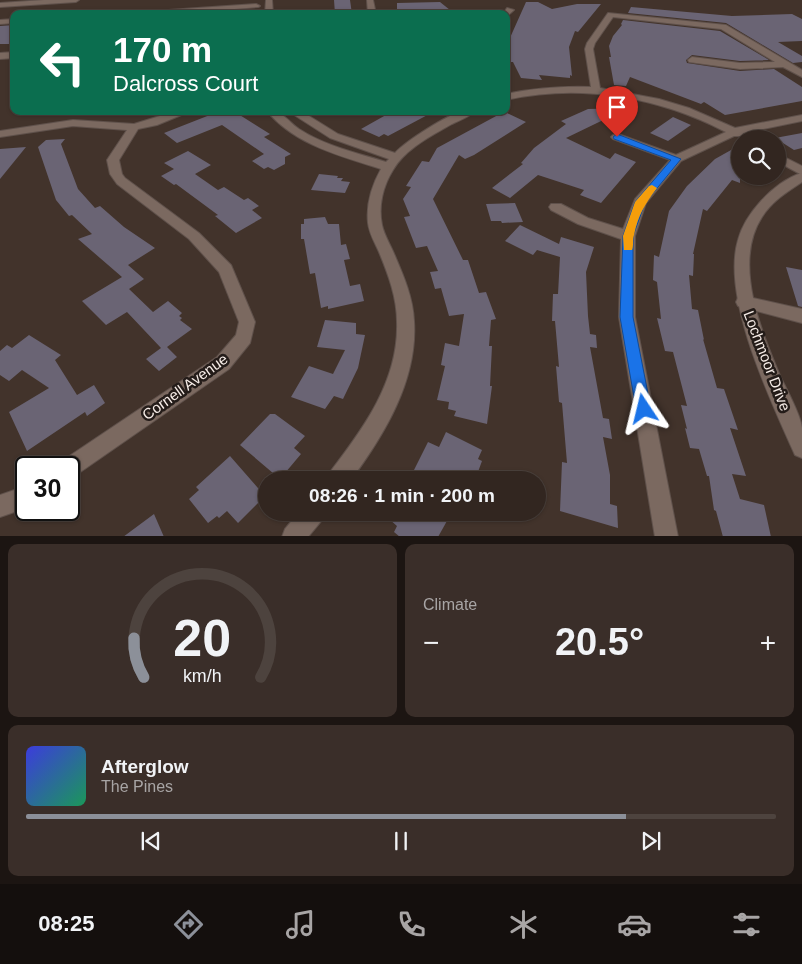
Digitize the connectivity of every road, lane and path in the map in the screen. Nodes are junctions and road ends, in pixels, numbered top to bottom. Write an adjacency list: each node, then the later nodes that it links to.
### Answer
1 (76, 0): 2 (street)
2 (0, 4)
3 (256, 7): 4 (street)
4 (206, 10)
5 (692, 60): 6 (street)
6 (785, 64): 7 (street); 8 (street)
7 (802, 74)
8 (596, 90): 9 (street); 16 (street)
9 (510, 95)
10 (175, 115): 15 (street)
11 (276, 115): 22 (street)
12 (299, 115): 22 (street)
13 (462, 115): 22 (street)
14 (802, 118): 17 (street)
15 (134, 127): 18 (street); 31 (street, Cornell Avenue)
16 (731, 130)
17 (758, 130)
18 (0, 134)
19 (617, 137): 21 (street)
20 (731, 138): 21 (street)
21 (677, 159): 27 (street)
22 (392, 162): 32 (street)
23 (786, 162): 24 (street)
24 (802, 171)
25 (802, 177): 28 (street, Lochmoor Drive)
26 (556, 207): 27 (street)
27 (628, 236): 37 (street)
28 (744, 302): 29 (street); 30 (street, Lochmoor Drive)
29 (802, 316)
30 (802, 448)
31 (80, 460)
32 (345, 471)
33 (15, 501): 34 (street)
34 (0, 506)
35 (306, 521): 36 (street)
36 (293, 536)
37 (667, 536)

